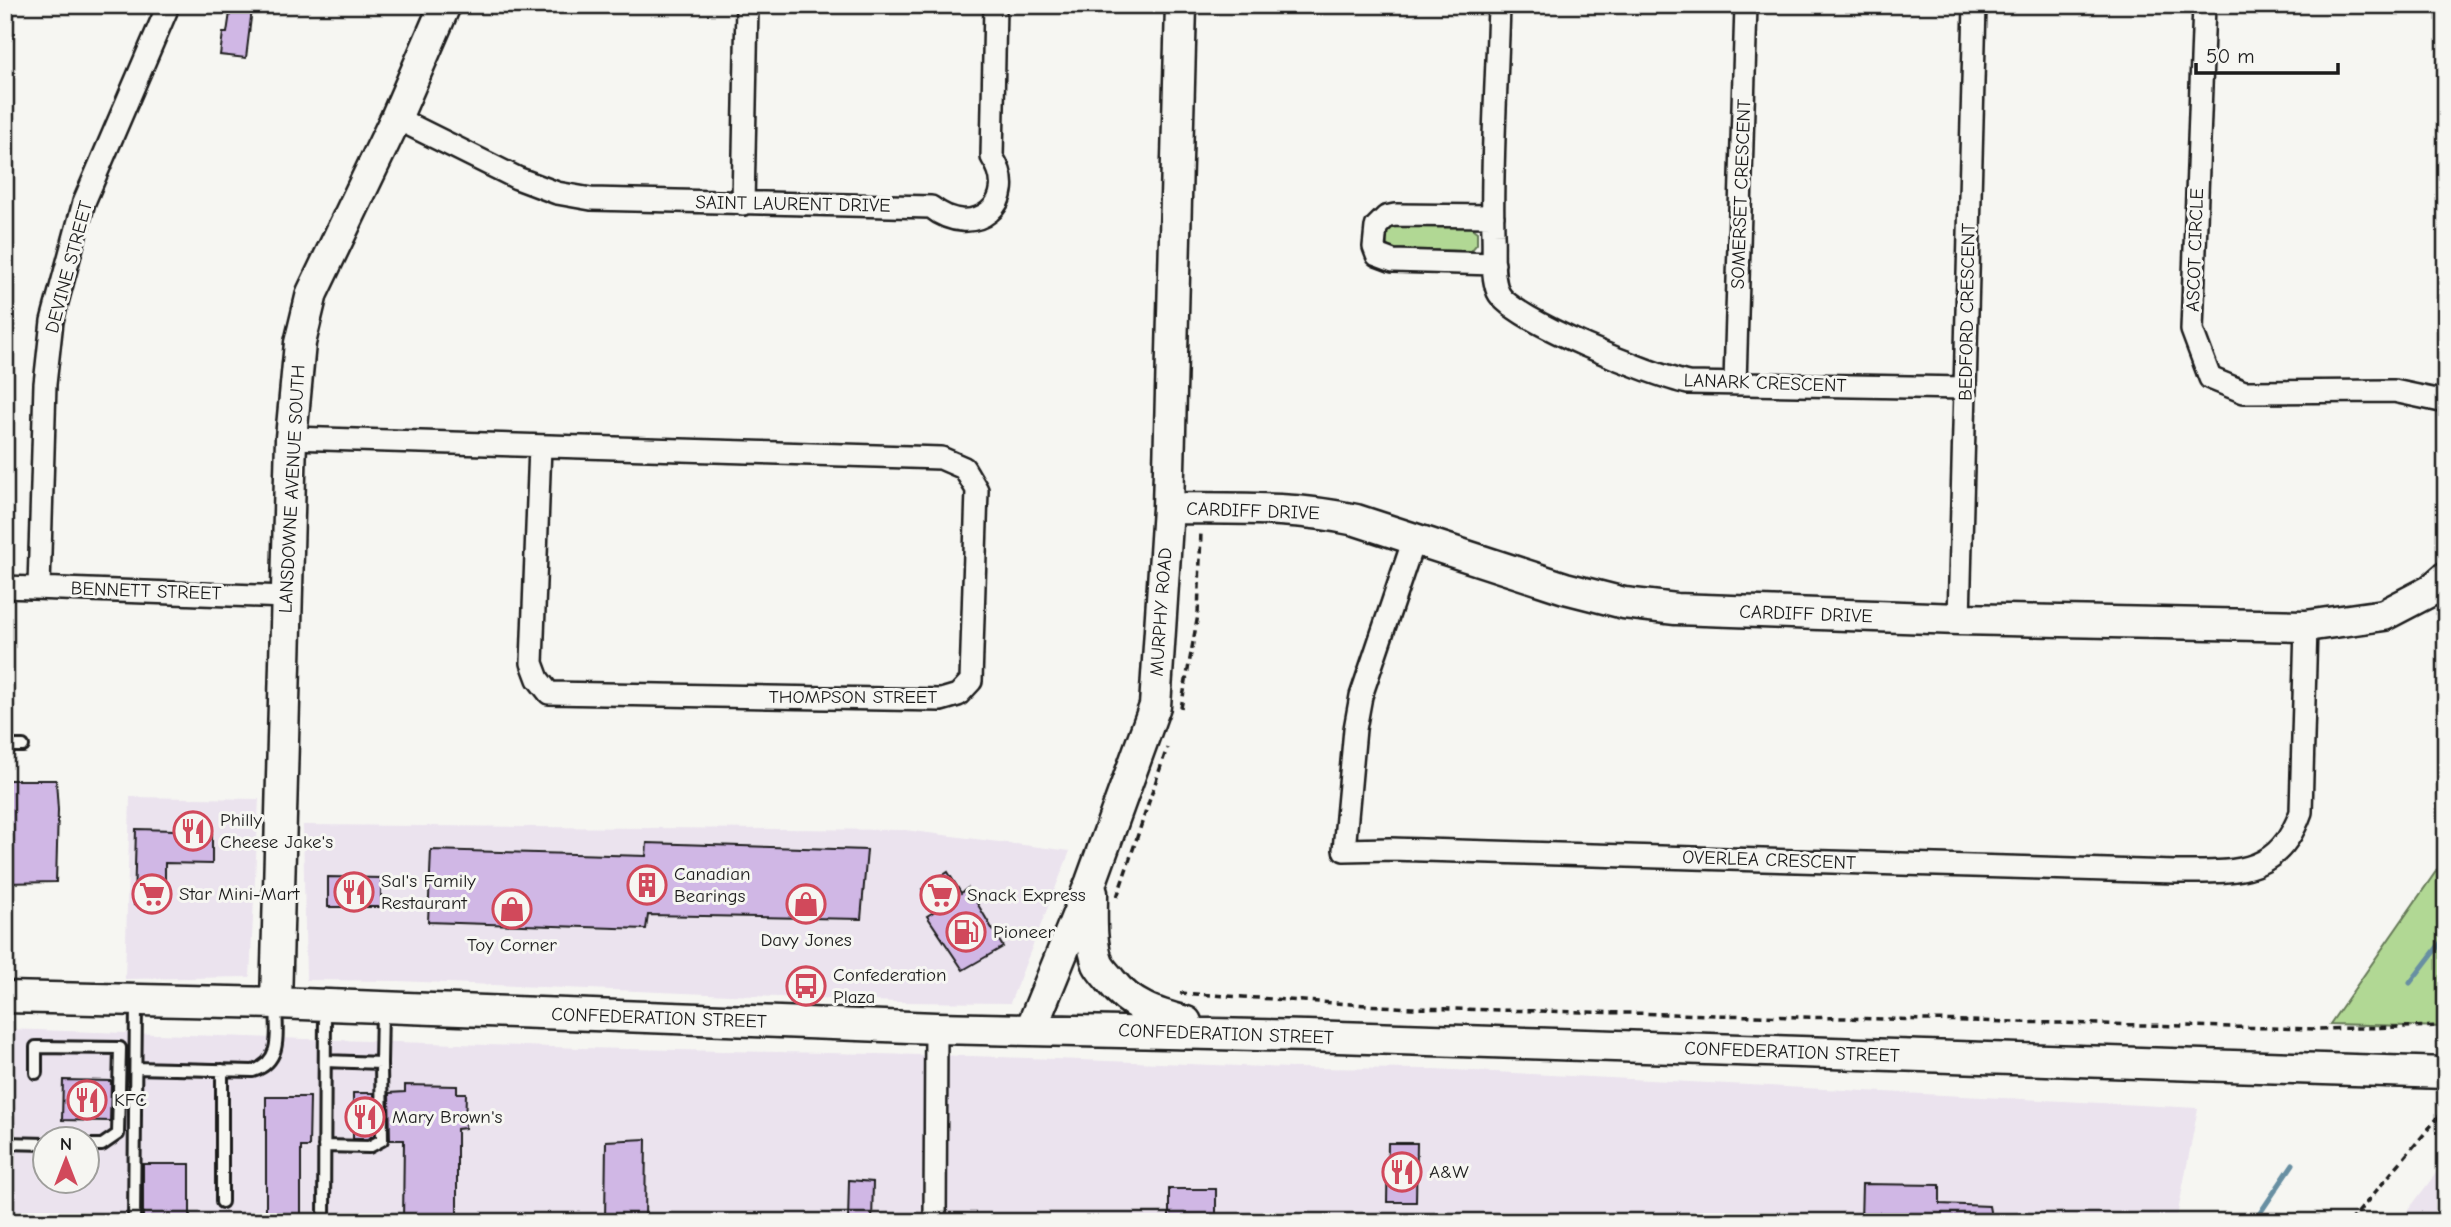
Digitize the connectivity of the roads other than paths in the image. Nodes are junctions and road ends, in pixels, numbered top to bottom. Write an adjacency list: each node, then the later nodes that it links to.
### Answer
1 (162, 5): 23 (street, DEVINE STREET)
2 (445, 5): 10 (street, LANSDOWNE AVENUE SOUTH)
3 (747, 5): 11 (street)
4 (995, 5): 11 (street, SAINT LAURENT DRIVE)
5 (1181, 5): 19 (street, MURPHY ROAD)
6 (1499, 5): 12 (street, LANARK CRESCENT)
7 (1746, 5): 14 (street, SOMERSET CRESCENT)
8 (1975, 5): 15 (street, BEDFORD CRESCENT)
9 (2204, 5): 16 (street, ASCOT CIRCLE)
10 (396, 118): 11 (street, SAINT LAURENT DRIVE); 17 (street, LANSDOWNE AVENUE SOUTH)
11 (743, 204)
12 (1493, 216): 13 (street, LANARK CRESCENT); 13 (street)
13 (1494, 264): 14 (street, LANARK CRESCENT)
14 (1735, 383): 15 (street, LANARK CRESCENT)
15 (1965, 387): 25 (street, BEDFORD CRESCENT)
16 (2446, 402)
17 (291, 438): 18 (street, THOMPSON STREET); 24 (street, LANSDOWNE AVENUE SOUTH)
18 (540, 446): 18 (street, THOMPSON STREET)
19 (1168, 508): 20 (street, CARDIFF DRIVE); 29 (street, MURPHY ROAD)
20 (1414, 539): 25 (street, CARDIFF DRIVE); 26 (street, OVERLEA CRESCENT)
21 (2446, 577): 26 (street, CARDIFF DRIVE)
22 (5, 586): 23 (street, BENNETT STREET)
23 (38, 587): 24 (street, BENNETT STREET)
24 (286, 597): 32 (street, LANSDOWNE AVENUE SOUTH)
25 (1959, 618): 26 (street, CARDIFF DRIVE)
26 (2306, 626)
27 (5, 746): 28 (lane)
28 (23, 746)
29 (1091, 882): 36 (street, MURPHY ROAD); 37 (street)
30 (5, 997): 31 (street, CONFEDERATION STREET)
31 (136, 1000): 32 (street, CONFEDERATION STREET); 40 (lane)
32 (276, 1003): 33 (street, CONFEDERATION STREET); 41 (lane)
33 (325, 1005): 34 (street, CONFEDERATION STREET); 38 (lane)
34 (382, 1007): 35 (street, CONFEDERATION STREET); 39 (lane)
35 (936, 1028): 36 (street, CONFEDERATION STREET); 51 (street)
36 (1031, 1029): 37 (street, CONFEDERATION STREET)
37 (1231, 1034): 43 (street, CONFEDERATION STREET)
38 (325, 1061): 39 (lane); 47 (lane)
39 (381, 1063): 47 (lane)
40 (136, 1068): 41 (lane); 49 (lane)
41 (222, 1070): 48 (lane)
42 (36, 1073): 46 (lane)
43 (2446, 1073)
44 (5, 1143): 45 (lane)
45 (32, 1144)
46 (102, 1145)
47 (324, 1146): 50 (lane)
48 (222, 1202)
49 (134, 1222)
50 (324, 1222)
51 (935, 1222)

